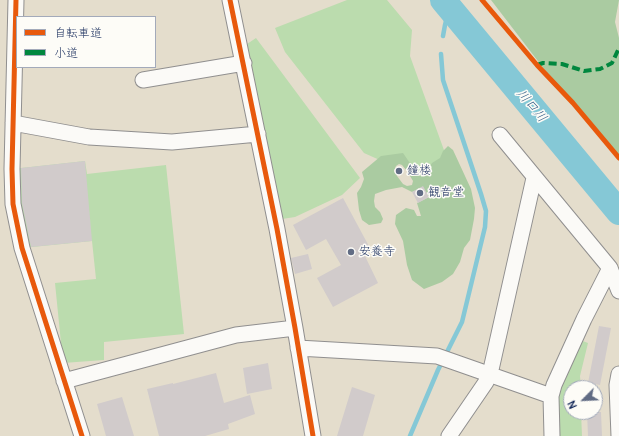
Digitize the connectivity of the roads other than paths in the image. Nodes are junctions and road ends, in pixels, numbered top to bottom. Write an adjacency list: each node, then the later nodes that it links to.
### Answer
1 (16, 0): 4 (street)
2 (230, 0): 3 (street)
3 (244, 63): 5 (street); 7 (street)
4 (16, 64): 6 (street)
5 (143, 80)
6 (13, 123): 7 (street); 16 (street)
7 (258, 134): 12 (street)
8 (500, 135): 9 (street)
9 (534, 178): 10 (street); 14 (street)
10 (610, 268): 11 (street); 17 (street)
11 (619, 291)
12 (295, 328): 13 (street); 16 (street)
13 (298, 348): 14 (street); 19 (street)
14 (490, 374): 17 (street); 20 (street)
15 (619, 374): 22 (street)
16 (64, 381): 18 (street)
17 (551, 396): 21 (street)
18 (82, 436)
19 (313, 436)
20 (449, 436)
21 (552, 436)
22 (618, 436)

